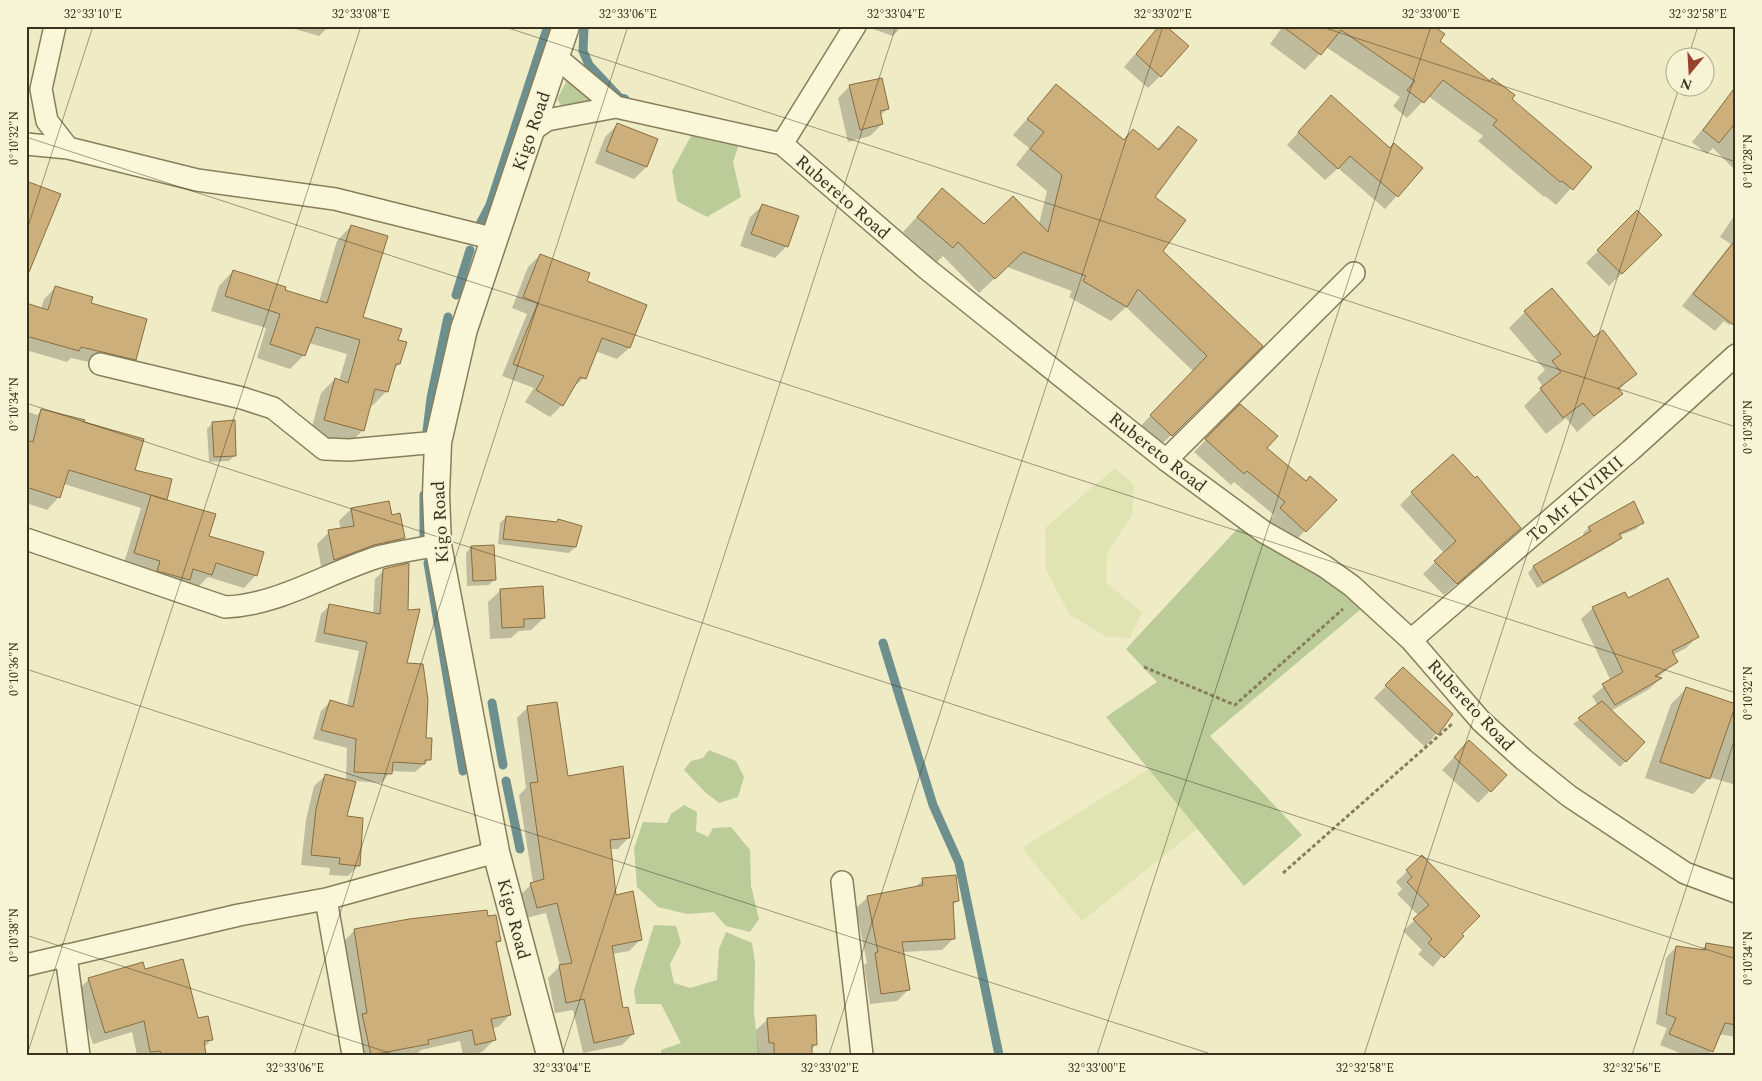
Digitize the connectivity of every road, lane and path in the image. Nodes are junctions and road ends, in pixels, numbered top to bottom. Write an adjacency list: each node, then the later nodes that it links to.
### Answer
1 (54, 26): 9 (street)
2 (566, 26): 4 (street, Kigo Road)
3 (855, 26): 8 (street)
4 (556, 57): 5 (street, Rubereto Road); 6 (street, Kigo Road)
5 (616, 106): 6 (street); 8 (street, Rubereto Road)
6 (530, 132): 10 (street, Kigo Road)
7 (26, 144): 9 (street)
8 (782, 144): 15 (street, Rubereto Road)
9 (68, 148): 10 (street)
10 (495, 239): 14 (street, Kigo Road)
11 (1354, 273): 15 (street)
12 (1736, 355): 19 (street, To Mr KIVIRII)
13 (100, 364): 14 (street)
14 (438, 442): 17 (street, Kigo Road)
15 (1166, 460): 18 (street, Rubereto Road)
16 (26, 539): 17 (street)
17 (438, 545): 22 (street, Kigo Road)
18 (1360, 594): 19 (street, Rubereto Road); 20 (path)
19 (1411, 640): 21 (street, Rubereto Road)
20 (1144, 666)
21 (1470, 709): 23 (path); 25 (street, Rubereto Road)
22 (496, 852): 26 (street); 31 (street, Kigo Road)
23 (1283, 873)
24 (842, 882): 32 (street)
25 (1736, 892)
26 (326, 899): 27 (street); 30 (street)
27 (66, 955): 28 (street); 29 (street)
28 (26, 965)
29 (79, 1055)
30 (353, 1055)
31 (550, 1055)
32 (862, 1055)

